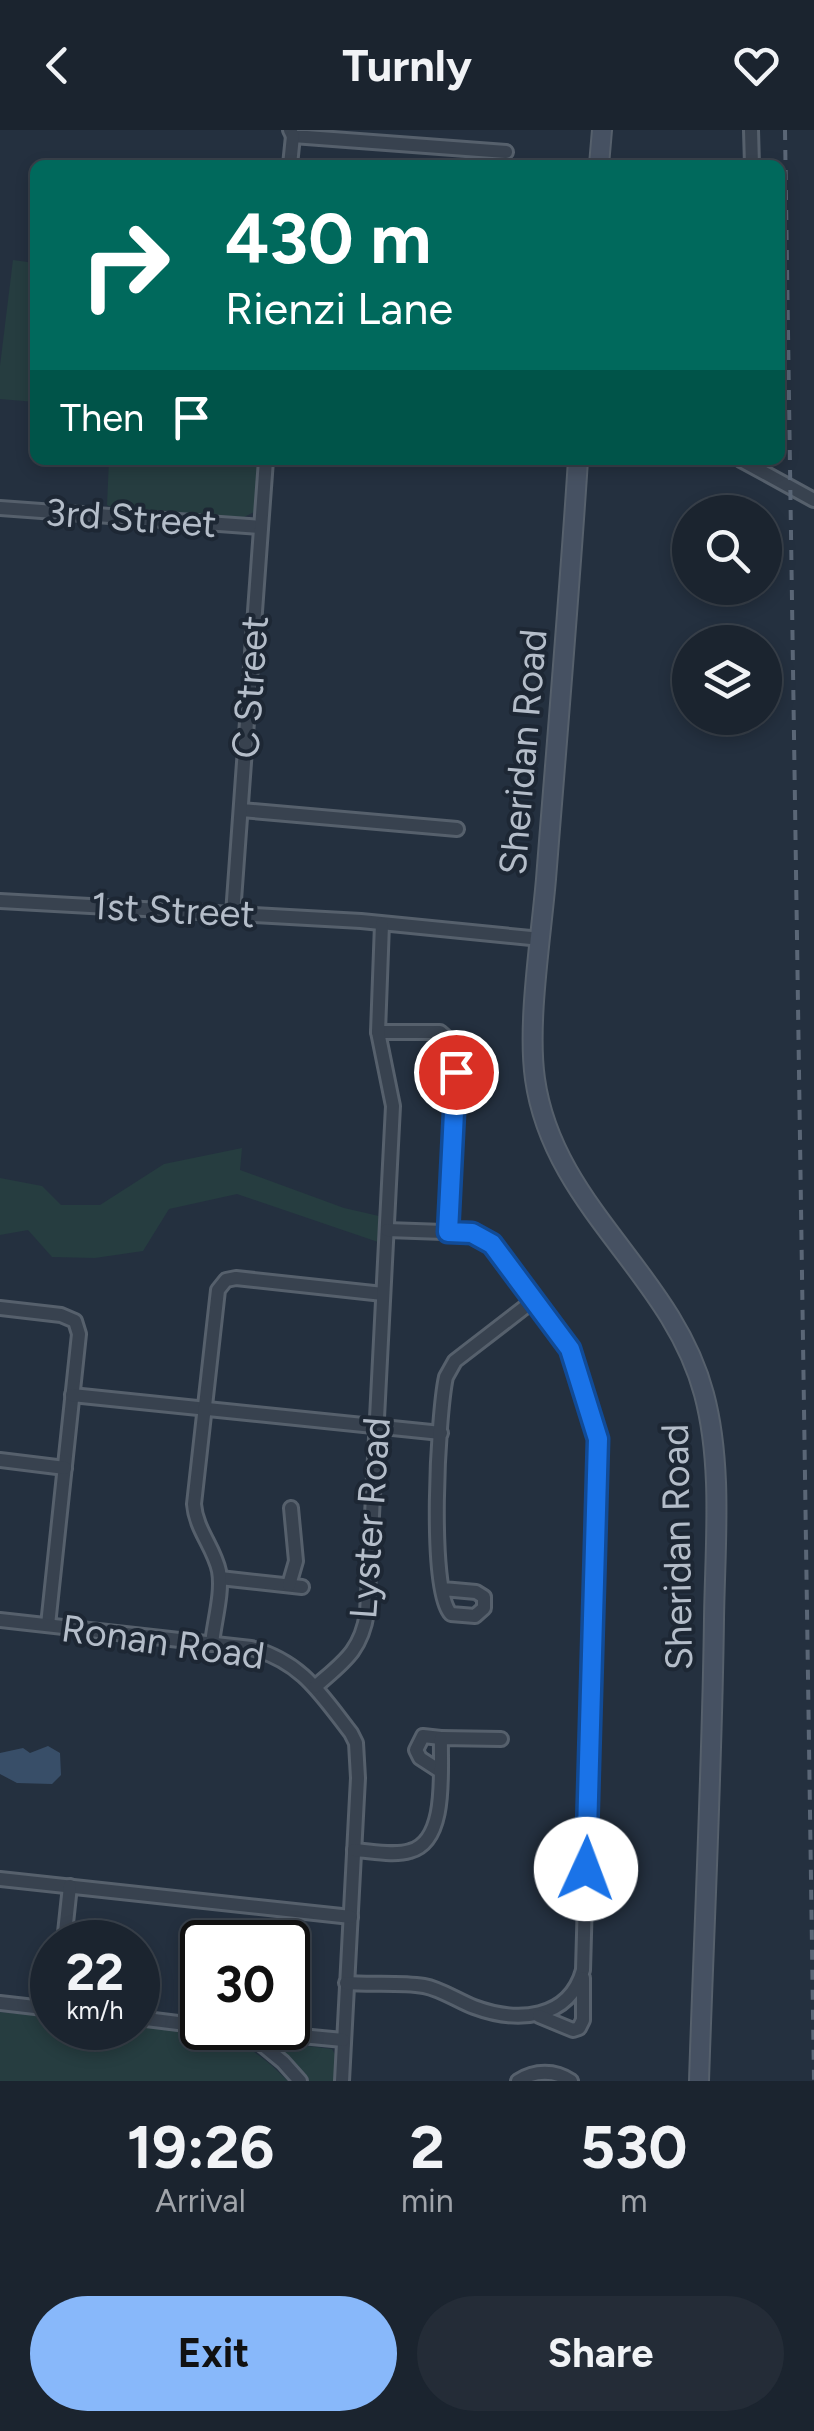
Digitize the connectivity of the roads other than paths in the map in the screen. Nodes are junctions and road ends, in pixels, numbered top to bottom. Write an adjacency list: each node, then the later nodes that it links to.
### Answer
1 (602, 130): 6 (main road)
2 (751, 130): 7 (street)
3 (291, 133): 4 (street); 5 (street)
4 (506, 152)
5 (290, 160)
6 (599, 160)
7 (752, 160)
8 (266, 465): 13 (street, C Street)
9 (578, 465): 19 (main road, Sheridan Road)
10 (752, 465): 11 (street)
11 (814, 500)
12 (0, 508): 13 (street, 3rd Street)
13 (261, 528): 14 (street, C Street)
14 (241, 810): 15 (street); 17 (street, C Street)
15 (456, 829)
16 (0, 901): 17 (street, 1st Street)
17 (232, 914): 18 (street, 1st Street)
18 (382, 924): 19 (street, 1st Street); 20 (street, Lyster Road)
19 (541, 939): 59 (main road, Sheridan Road)
20 (378, 1032): 21 (street, Lyster Road); 22 (street)
21 (386, 1230): 22 (street); 23 (street, Lyster Road)
22 (448, 1232): 24 (street)
23 (384, 1294): 27 (street); 28 (street, Lyster Road)
24 (534, 1300): 29 (street); 47 (street)
25 (5, 1309): 26 (street)
26 (72, 1395): 27 (street); 31 (street)
27 (204, 1410): 28 (street); 33 (street)
28 (377, 1428): 29 (street); 38 (street, Lyster Road)
29 (441, 1433): 34 (street)
30 (0, 1460): 31 (street)
31 (65, 1468): 36 (street)
32 (291, 1508): 33 (street)
33 (220, 1578): 37 (street)
34 (443, 1589)
35 (0, 1620): 36 (street, Ronan Road)
36 (48, 1625): 37 (street, Ronan Road)
37 (212, 1644): 38 (street, Ronan Road)
38 (315, 1687): 42 (street)
39 (441, 1738): 40 (street); 41 (street); 41 (street)
40 (501, 1739)
41 (440, 1771): 42 (street)
42 (354, 1850): 45 (street)
43 (0, 1878): 44 (street)
44 (70, 1886): 45 (street); 46 (street)
45 (350, 1917): 48 (street)
46 (66, 1920)
47 (583, 1970): 51 (street); 51 (street)
48 (346, 1982): 51 (street); 53 (street)
49 (0, 2003): 50 (street)
50 (30, 2006)
51 (536, 2015)
52 (310, 2037): 53 (street)
53 (344, 2040): 56 (street)
54 (269, 2050): 55 (street)
55 (300, 2081)
56 (342, 2081)
57 (518, 2081): 58 (street)
58 (571, 2081)
59 (699, 2081)

